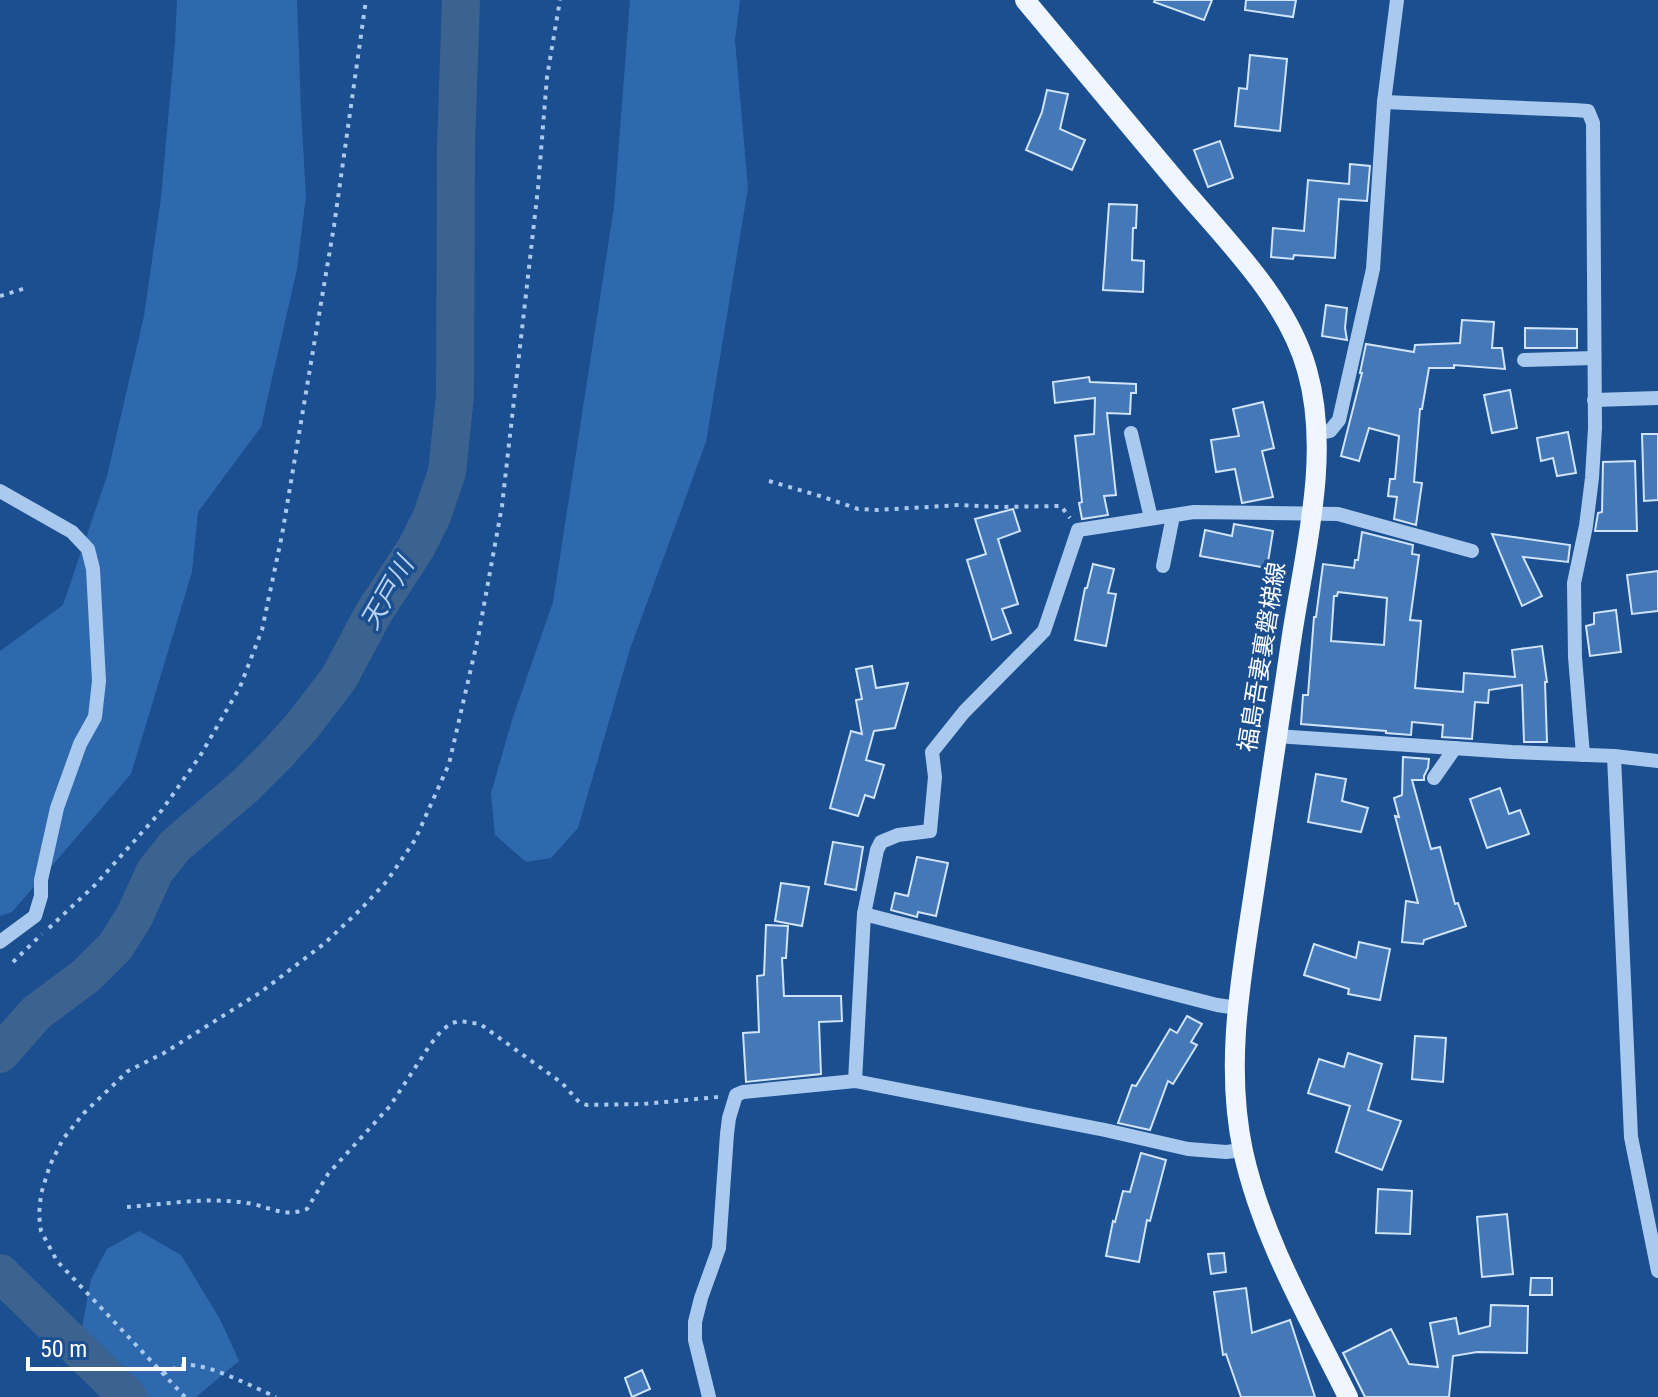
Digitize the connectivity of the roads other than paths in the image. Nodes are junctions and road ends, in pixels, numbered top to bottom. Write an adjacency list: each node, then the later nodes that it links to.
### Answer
1 (1025, 0): 9 (main road, 福島吾妻裏磐梯線)
2 (1397, 0): 3 (street)
3 (1384, 102): 4 (street); 9 (street)
4 (1594, 358): 5 (street); 7 (street)
5 (1524, 360)
6 (1658, 398): 7 (street)
7 (1594, 400): 18 (street)
8 (1131, 433): 13 (street)
9 (1316, 434): 11 (main road, 福島吾妻裏磐梯線)
10 (0, 491): 23 (street)
11 (1311, 514): 12 (street); 14 (street); 16 (main road, 福島吾妻裏磐梯線)
12 (1173, 516): 13 (street); 15 (street)
13 (1151, 518): 22 (street)
14 (1472, 551)
15 (1163, 566)
16 (1276, 736): 17 (street); 24 (main road, 福島吾妻裏磐梯線)
17 (1455, 748): 18 (street); 21 (street)
18 (1583, 755): 19 (street)
19 (1614, 756): 20 (street); 27 (street)
20 (1658, 761)
21 (1434, 778)
22 (864, 914): 24 (street); 25 (street)
23 (0, 942)
24 (1238, 1008): 26 (main road, 福島吾妻裏磐梯線)
25 (855, 1081): 26 (street); 28 (street)
26 (1243, 1150): 29 (main road, 福島吾妻裏磐梯線)
27 (1658, 1271)
28 (709, 1397)
29 (1348, 1397)

